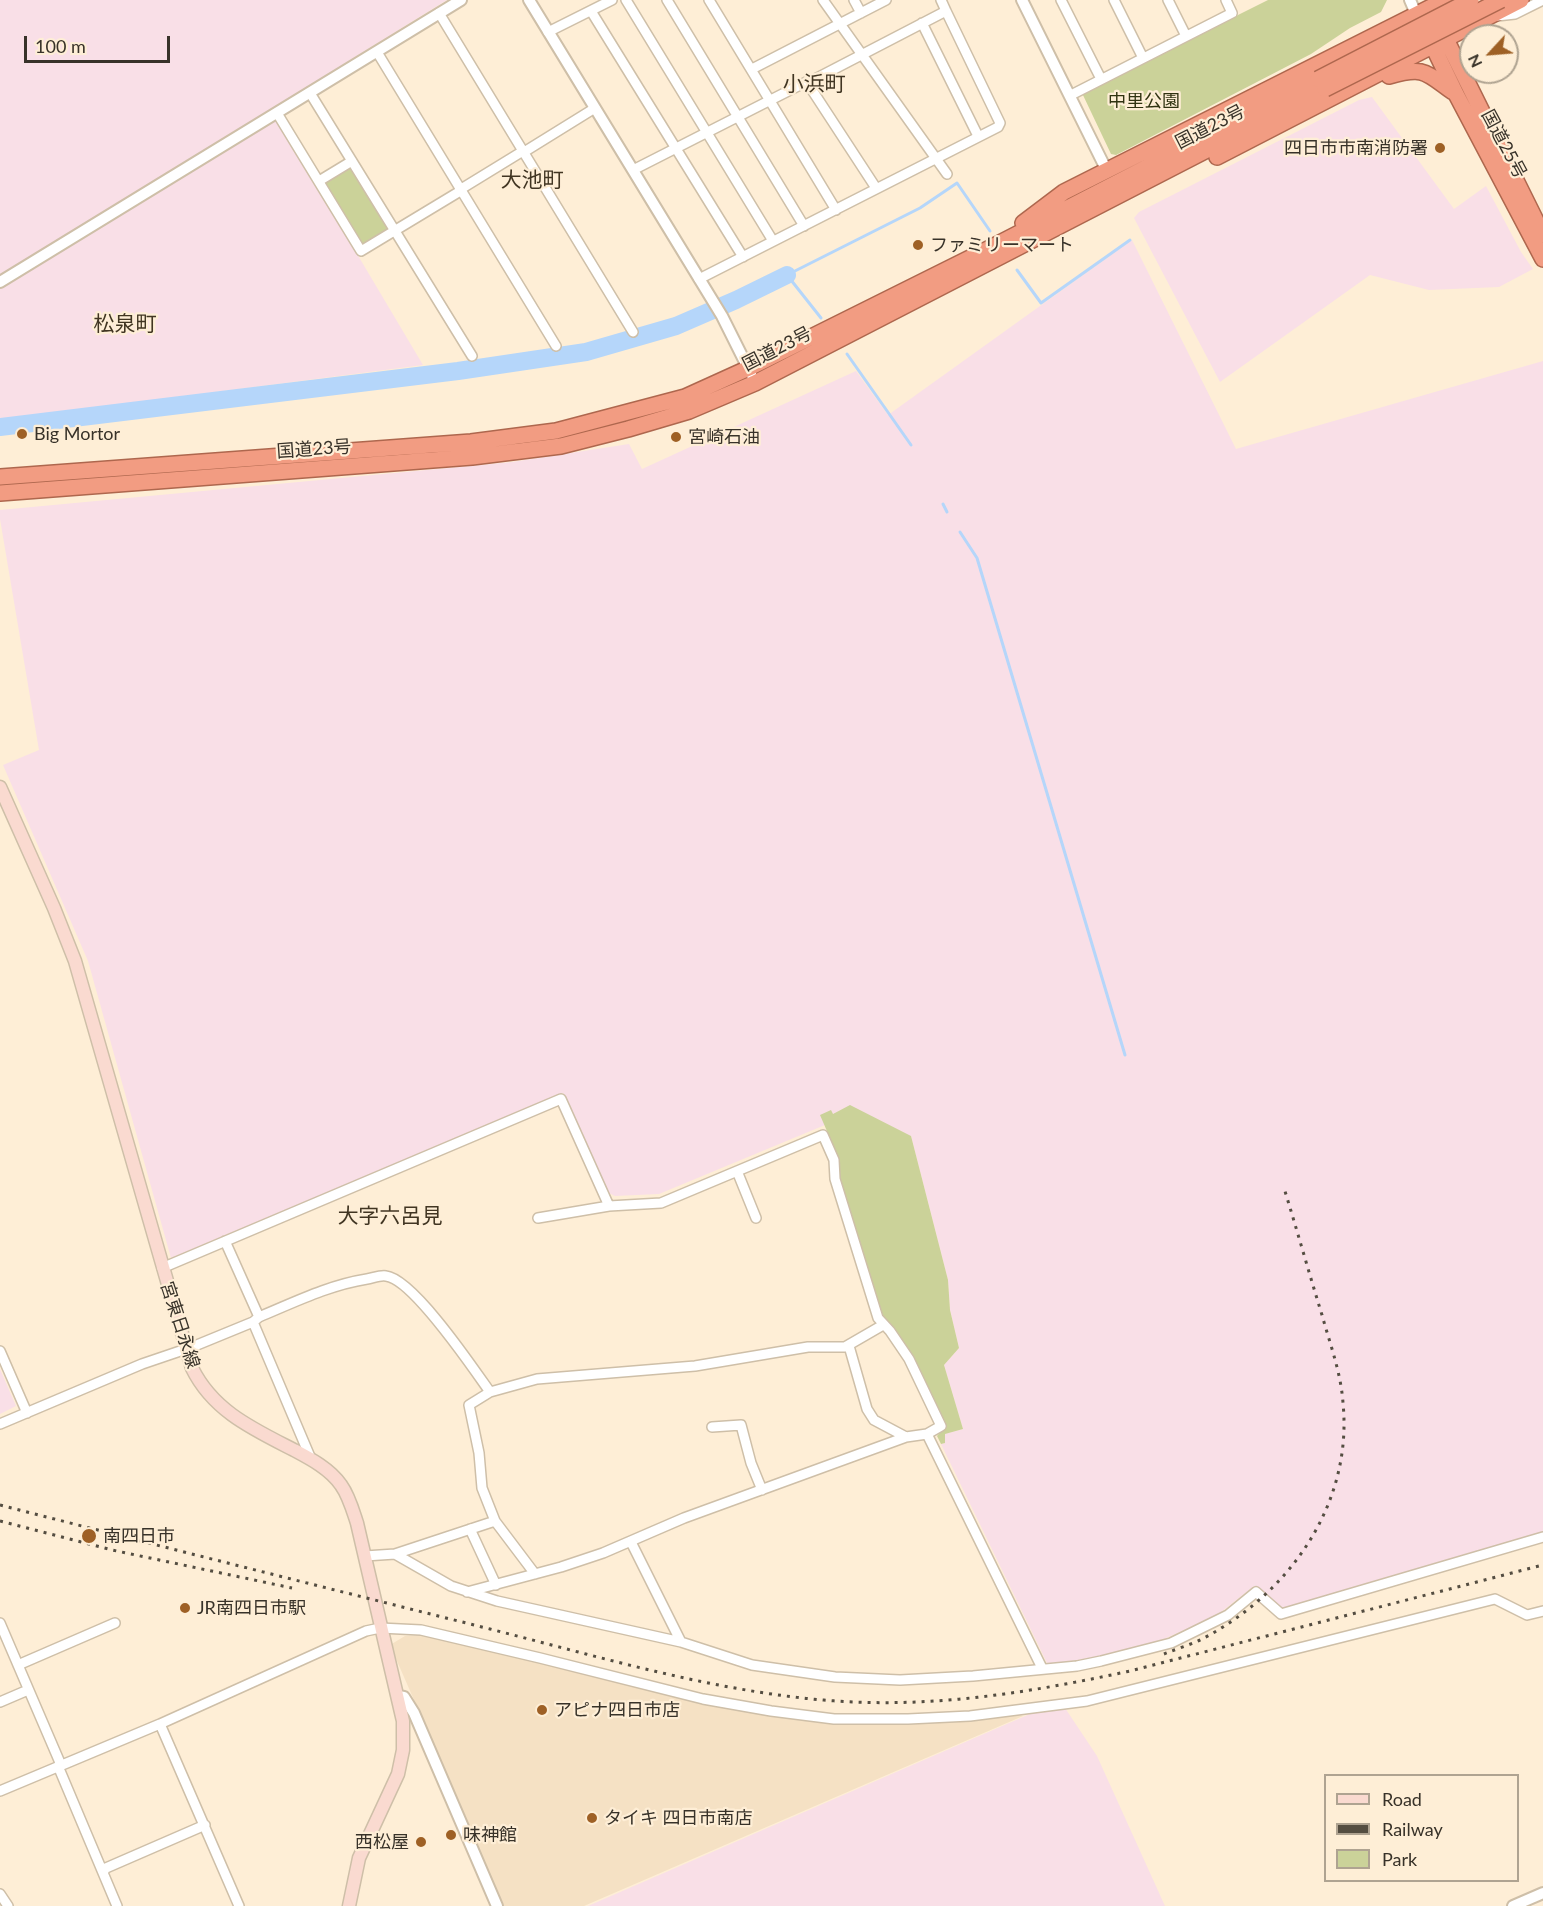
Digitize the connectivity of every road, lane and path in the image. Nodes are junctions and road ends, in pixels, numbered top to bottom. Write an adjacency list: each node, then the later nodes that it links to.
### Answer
1 (461, 0): 24 (street)
2 (530, 0): 29 (street)
3 (612, 0): 22 (street)
4 (626, 0): 47 (street)
5 (667, 0): 46 (street)
6 (709, 0): 35 (street)
7 (823, 0): 28 (street)
8 (854, 0): 25 (street)
9 (886, 0): 25 (street)
10 (940, 0): 23 (street)
11 (1022, 0): 42 (street)
12 (1061, 0): 37 (street)
13 (1114, 0): 34 (street)
14 (1168, 0): 30 (street)
15 (1226, 0): 30 (street)
16 (1445, 0): 21 (highway)
17 (1471, 0): 39 (highway, 国道23号, bridge)
18 (1501, 0): 39 (highway, 国道23号, bridge)
19 (1521, 0): 26 (highway)
20 (1543, 0): 26 (street)
21 (1419, 5): 31 (highway, 国道25号); 54 (highway)
22 (591, 10): 29 (street); 49 (street)
23 (946, 11): 27 (street); 48 (street)
24 (439, 13): 32 (street); 50 (street)
25 (861, 13): 28 (street)
26 (1489, 16): 31 (highway)
27 (922, 23): 33 (street); 48 (street)
28 (840, 24): 33 (street); 35 (street)
29 (548, 32): 44 (street)
30 (1186, 36): 34 (street)
31 (1440, 43): 36 (highway); 41 (highway, 国道25号); 62 (highway, 国道25号)
32 (377, 52): 40 (street); 58 (street)
33 (861, 54): 38 (street); 51 (street)
34 (1143, 58): 37 (street)
35 (752, 69): 43 (street)
36 (1374, 77): 41 (highway); 64 (highway)
37 (1101, 79): 42 (street)
38 (810, 81): 43 (street); 57 (street)
39 (1322, 84): 64 (highway, 国道23号)
40 (310, 93): 45 (street); 52 (street)
41 (1456, 94): 66 (highway, 国道25号)
42 (1071, 95): 54 (street)
43 (771, 100): 46 (street); 59 (street)
44 (595, 108): 50 (street); 53 (street)
45 (277, 112): 56 (street); 68 (street)
46 (738, 117): 47 (street); 60 (street)
47 (706, 132): 49 (street); 63 (street)
48 (978, 136): 51 (street)
49 (676, 148): 53 (street); 65 (street)
50 (524, 152): 58 (street); 69 (street)
51 (936, 159): 55 (street); 57 (street)
52 (352, 161): 56 (street); 61 (street)
53 (633, 170): 67 (street)
54 (1107, 171): 64 (highway)
55 (947, 174)
56 (319, 181): 61 (street)
57 (876, 188): 59 (street)
58 (461, 190): 61 (street); 70 (street)
59 (836, 210): 60 (street)
60 (804, 226): 63 (street)
61 (395, 231): 71 (street)
62 (1543, 235)
63 (773, 241): 65 (street)
64 (995, 253): 72 (highway, 国道23号)
65 (743, 257): 67 (street)
66 (1543, 259)
67 (699, 279): 72 (street)
68 (0, 282)
69 (633, 332)
70 (556, 346)
71 (472, 356)
72 (752, 376): 73 (highway, 国道23号); 74 (highway, 国道23号)
73 (0, 477)
74 (0, 493)
75 (0, 787): 81 (main road, 宮東日永線)
76 (737, 1171): 77 (street); 79 (street); 83 (street)
77 (609, 1206): 78 (street); 80 (street)
78 (538, 1218)
79 (756, 1218)
80 (225, 1241): 81 (street); 82 (street)
81 (162, 1268): 85 (main road, 宮東日永線)
82 (256, 1320): 85 (street); 87 (street); 93 (street)
83 (883, 1325): 84 (street); 91 (street)
84 (849, 1346): 87 (street); 92 (street)
85 (185, 1348): 88 (street); 93 (main road, 宮東日永線)
86 (0, 1351): 88 (street)
87 (490, 1392): 95 (street)
88 (27, 1413): 89 (street)
89 (0, 1424)
90 (712, 1427): 94 (street)
91 (927, 1434): 92 (street); 111 (street)
92 (906, 1437): 94 (street)
93 (311, 1459): 100 (main road, 宮東日永線)
94 (762, 1490): 98 (street)
95 (495, 1521): 96 (street); 101 (street)
96 (470, 1529): 99 (street); 102 (street)
97 (1543, 1538): 111 (street)
98 (631, 1542): 101 (street); 109 (street)
99 (395, 1554): 100 (street); 103 (street)
100 (365, 1556): 107 (main road, 宮東日永線)
101 (535, 1574): 102 (street)
102 (496, 1585): 103 (street)
103 (468, 1592): 109 (street)
104 (1543, 1611): 107 (street)
105 (0, 1623): 108 (street)
106 (115, 1623): 110 (street)
107 (380, 1628): 113 (main road, 宮東日永線); 115 (street)
108 (3, 1641): 110 (street)
109 (681, 1642): 111 (street)
110 (18, 1665): 112 (street)
111 (1042, 1668)
112 (28, 1690): 114 (street); 116 (street)
113 (398, 1696): 125 (main road, 宮東日永線); 126 (street)
114 (0, 1702)
115 (160, 1724): 116 (street); 118 (street)
116 (59, 1765): 117 (street); 119 (street)
117 (0, 1791)
118 (205, 1825): 119 (street); 124 (street)
119 (103, 1872): 123 (street)
120 (1543, 1893): 127 (street)
121 (0, 1894): 122 (street)
122 (8, 1906)
123 (117, 1906)
124 (238, 1906)
125 (349, 1906)
126 (497, 1906)
127 (1513, 1906)

